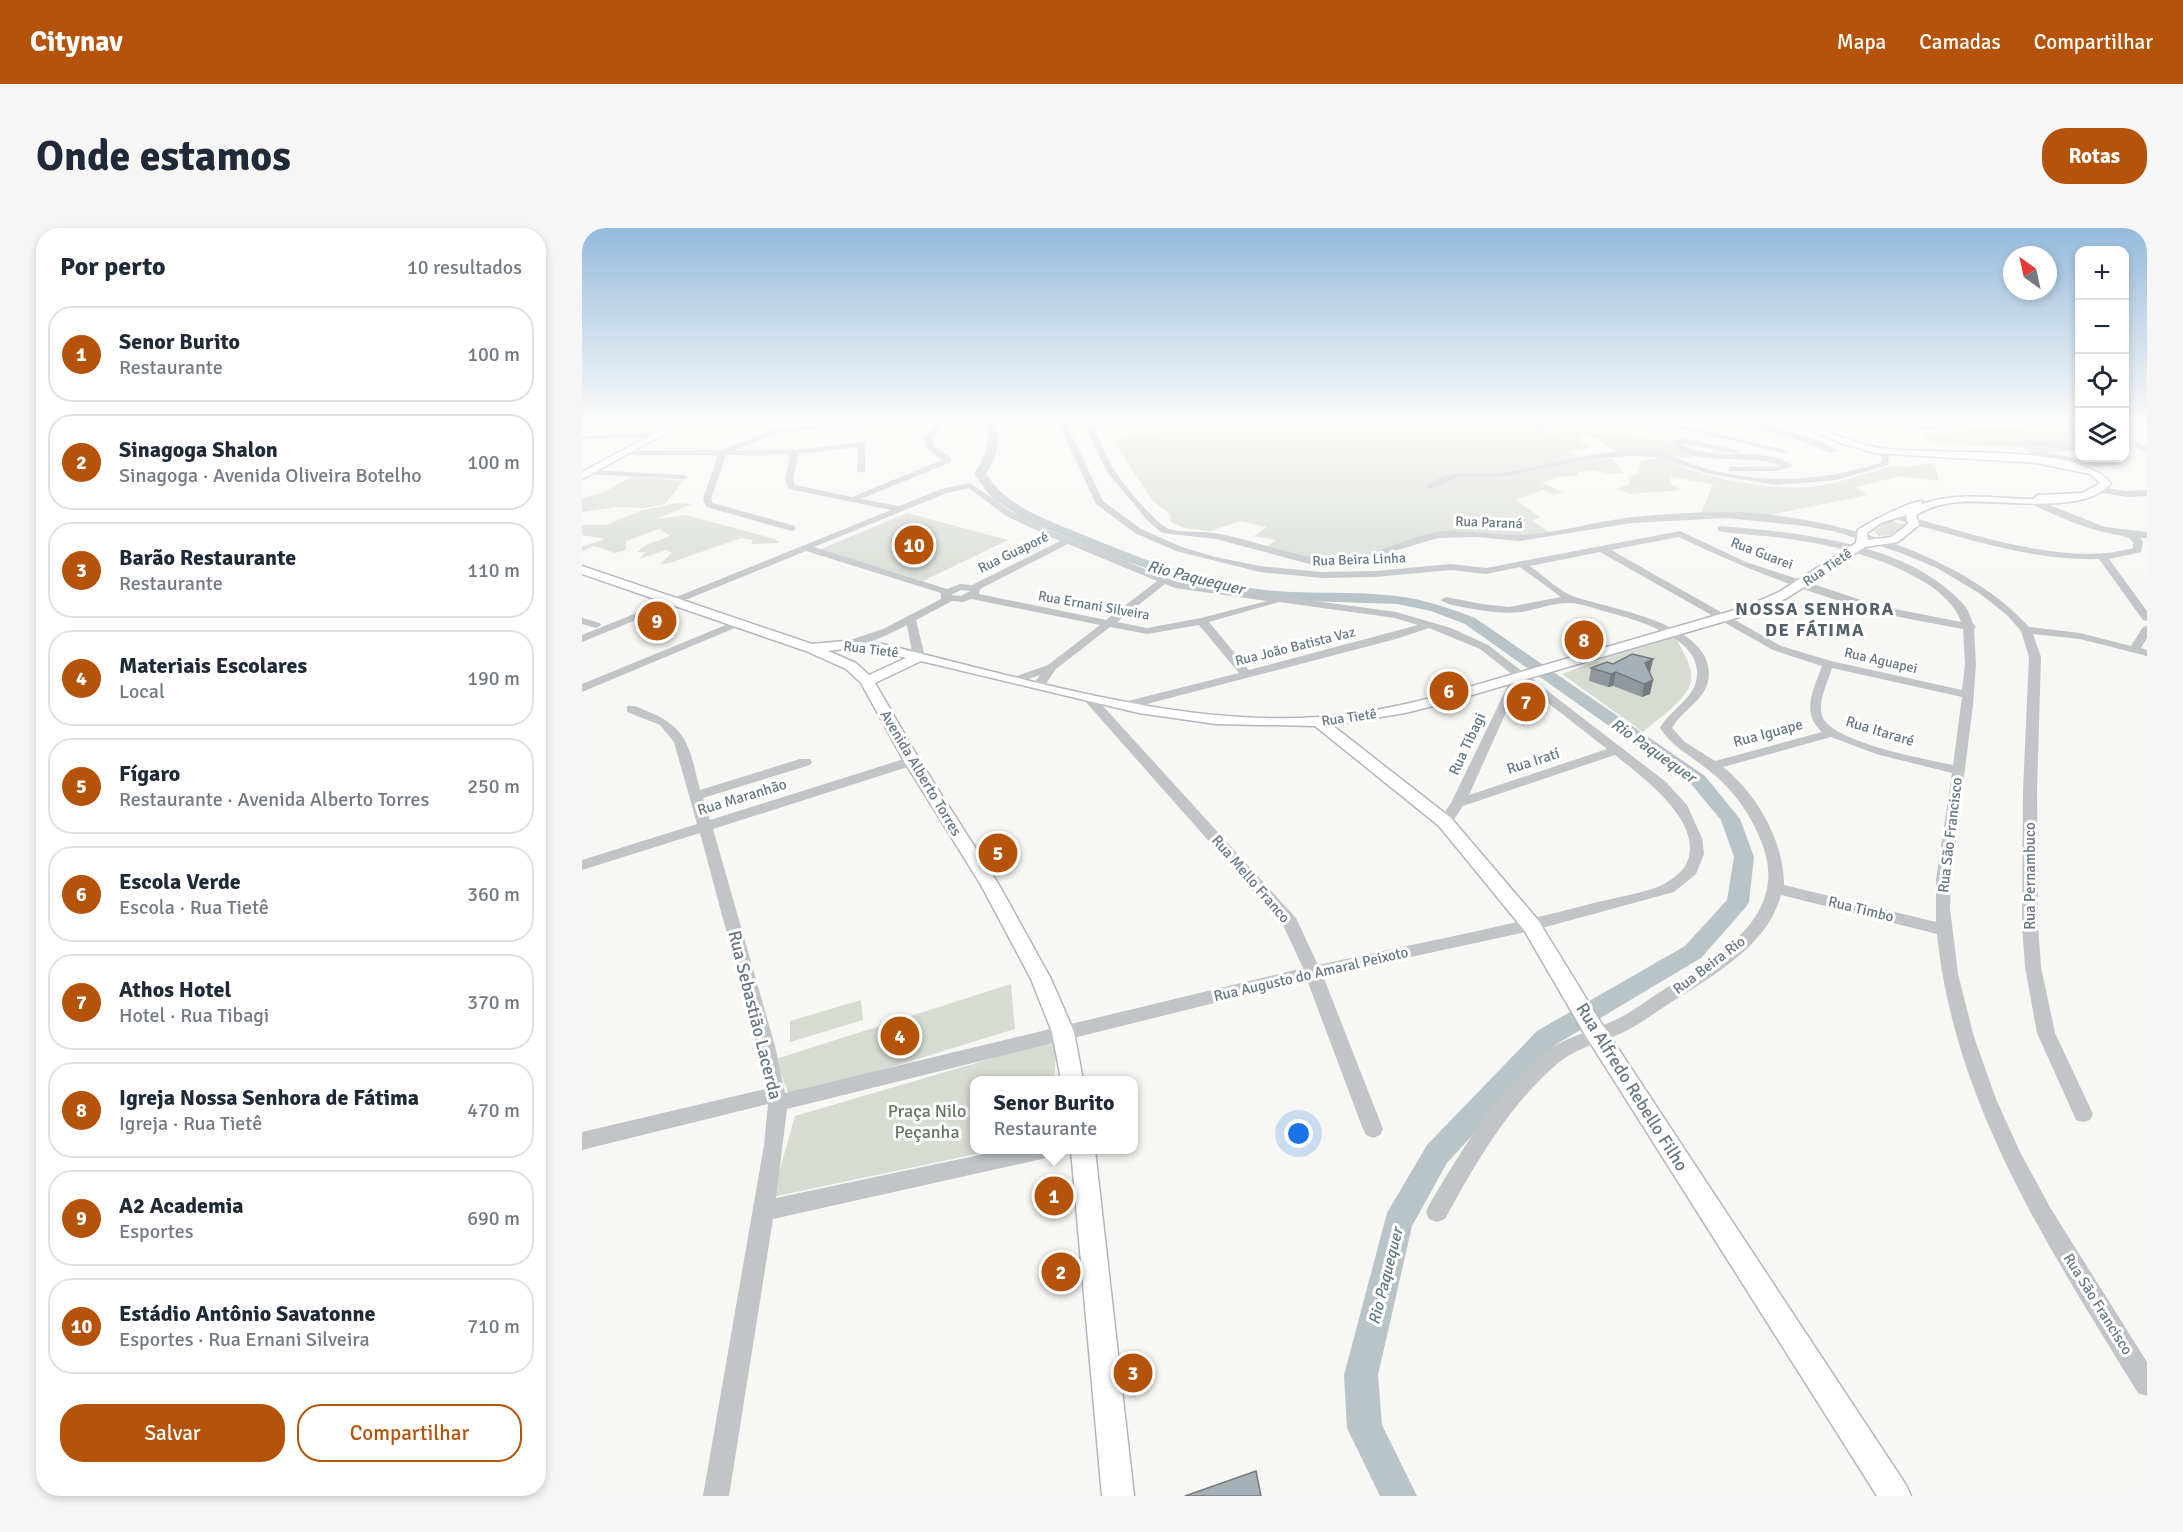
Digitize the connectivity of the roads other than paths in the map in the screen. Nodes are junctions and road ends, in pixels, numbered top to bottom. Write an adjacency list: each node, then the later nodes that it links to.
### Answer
1 (713, 480): 17 (street)
2 (789, 480): 13 (street)
3 (899, 480): 13 (street)
4 (1090, 480): 29 (street, Rua Beira Linha)
5 (1119, 480): 23 (street, Rua Paraná)
6 (1442, 480): 10 (street)
7 (1759, 480): 8 (street)
8 (1825, 480)
9 (2105, 480): 11 (main road)
10 (1430, 487)
11 (2099, 490): 12 (street); 14 (main road)
12 (2147, 493)
13 (855, 498): 15 (street)
14 (2025, 500): 16 (main road); 20 (street)
15 (900, 509): 22 (street, Rua Augusto do Amaral Peixoto); 25 (street)
16 (1911, 514): 23 (main road); 24 (main road); 27 (street)
17 (792, 528)
18 (1720, 529): 23 (street)
19 (1684, 535): 26 (street, Rua Beira Linha); 32 (street, Rua Guarei)
20 (2132, 535): 21 (street); 27 (street)
21 (2147, 535)
22 (1066, 542): 31 (street, Rua Augusto do Amaral Peixoto); 33 (street, Rua Guaporé)
23 (1859, 543): 24 (main road, Rua Tietê); 32 (main road, Rua Tietê); 48 (street)
24 (1881, 543): 50 (street)
25 (806, 548): 34 (street); 37 (street)
26 (1600, 548): 29 (street, Rua Beira Linha); 39 (street, Rua Aguapei)
27 (2103, 557): 40 (street)
28 (582, 564): 37 (main road, Avenida Alberto Torres)
29 (1523, 565): 36 (street)
30 (582, 570): 37 (main road, Avenida Alberto Torres)
31 (1163, 581): 38 (street, Rua Augusto do Amaral Peixoto); 45 (street)
32 (1801, 584): 39 (main road, Rua Tietê); 48 (street, Rua Guarei)
33 (973, 592): 34 (street); 45 (street, Rua Ernani Silveira)
34 (947, 595): 41 (street)
35 (1446, 600): 36 (street)
36 (1571, 600): 51 (street)
37 (677, 601): 44 (main road, Avenida Alberto Torres); 52 (street)
38 (1280, 601): 43 (street, Rua Ernani Silveira); 46 (street, Rua Augusto do Amaral Peixoto)
39 (1721, 618): 51 (main road, Rua Tietê); 58 (street, Rua Aguapei)
40 (2147, 618)
41 (911, 620): 53 (street); 57 (street)
42 (582, 621): 47 (street)
43 (1202, 621): 45 (street, Rua Ernani Silveira); 60 (street)
44 (738, 623): 54 (main road, Avenida Alberto Torres); 65 (street)
45 (1105, 624): 59 (street)
46 (1431, 624): 60 (street, Rua João Batista Vaz); 61 (street, Rua Augusto do Amaral Peixoto)
47 (596, 625)
48 (1971, 627): 66 (street, Rua São Francisco)
49 (2147, 628): 55 (street)
50 (2026, 630): 55 (street); 94 (street, Rua Pernambuco)
51 (1673, 632): 61 (main road, Rua Tietê); 79 (street)
52 (582, 639)
53 (845, 645): 54 (main road, Rua Tietê); 57 (main road, Rua Tietê)
54 (811, 648): 63 (main road, Avenida Alberto Torres)
55 (2135, 649): 56 (street)
56 (2147, 653)
57 (920, 657): 62 (main road, Rua Tietê); 63 (main road)
58 (1828, 663): 66 (street, Rua Aguapei); 75 (street, Rua Itararé)
59 (1052, 667): 62 (street); 64 (street)
60 (1246, 674): 67 (street, Rua João Batista Vaz)
61 (1525, 676): 73 (main road, Rua Tietê); 76 (street, Rua Augusto do Amaral Peixoto); 82 (street, Rua Tibagi)
62 (1015, 680): 64 (main road, Rua Tietê)
63 (867, 681): 77 (main road, Avenida Alberto Torres)
64 (1039, 685): 68 (main road, Rua Tietê)
65 (582, 688)
66 (1967, 695): 80 (street, Rua São Francisco)
67 (1167, 696): 69 (street, Rua João Batista Vaz); 72 (street)
68 (1088, 697): 69 (main road, Rua Tietê); 74 (street, Rua Mello Franco)
69 (1124, 706): 71 (main road, Rua Tietê)
70 (631, 709): 81 (street, Rua Sebastião Lacerda)
71 (1139, 709): 72 (main road, Rua Tietê); 74 (street)
72 (1160, 713): 73 (main road, Rua Tietê)
73 (1319, 722): 83 (main road, Rua Alfredo Rebello Filho)
74 (1110, 723): 89 (street, Rua Mello Franco)
75 (1832, 733): 79 (street, Rua Iguape); 80 (street, Rua Itararé)
76 (1618, 750): 82 (street, Rua Iratí); 87 (street, Rua Augusto do Amaral Peixoto)
77 (912, 761): 84 (street, Rua Maranhão); 91 (main road, Avenida Alberto Torres)
78 (805, 762): 81 (street)
79 (1713, 766): 86 (street)
80 (1958, 770): 88 (street, Rua São Francisco)
81 (695, 796): 84 (street, Rua Sebastião Lacerda)
82 (1458, 802): 83 (street, Rua Tibagi)
83 (1445, 822): 87 (main road, Rua Alfredo Rebello Filho)
84 (706, 826): 85 (street, Rua Maranhão); 93 (street, Rua Sebastião Lacerda)
85 (582, 865)
86 (1777, 889): 88 (street, Rua Timbo); 90 (street, Rua Beira Rio)
87 (1531, 925): 89 (street, Rua Augusto do Amaral Peixoto); 90 (main road, Rua Alfredo Rebello Filho)
88 (1945, 930): 101 (street, Rua São Francisco)
89 (1313, 972): 91 (street, Rua Augusto do Amaral Peixoto); 95 (street, Rua Mello Franco)
90 (1595, 1031): 100 (street, Rua Beira Rio); 104 (main road, Rua Alfredo Rebello Filho)
91 (1065, 1039): 92 (main road, Avenida Alberto Torres); 93 (street, Rua Augusto do Amaral Peixoto)
92 (1071, 1076)
93 (777, 1098): 96 (street, Rua Augusto do Amaral Peixoto); 99 (street, Rua Sebastião Lacerda)
94 (2083, 1114)
95 (1373, 1129)
96 (582, 1141)
97 (1020, 1154): 99 (street)
98 (1084, 1154): 103 (main road)
99 (763, 1211): 102 (street, Rua Sebastião Lacerda)
100 (1437, 1212)
101 (2147, 1384)
102 (716, 1496)
103 (1118, 1496)
104 (1895, 1496)

